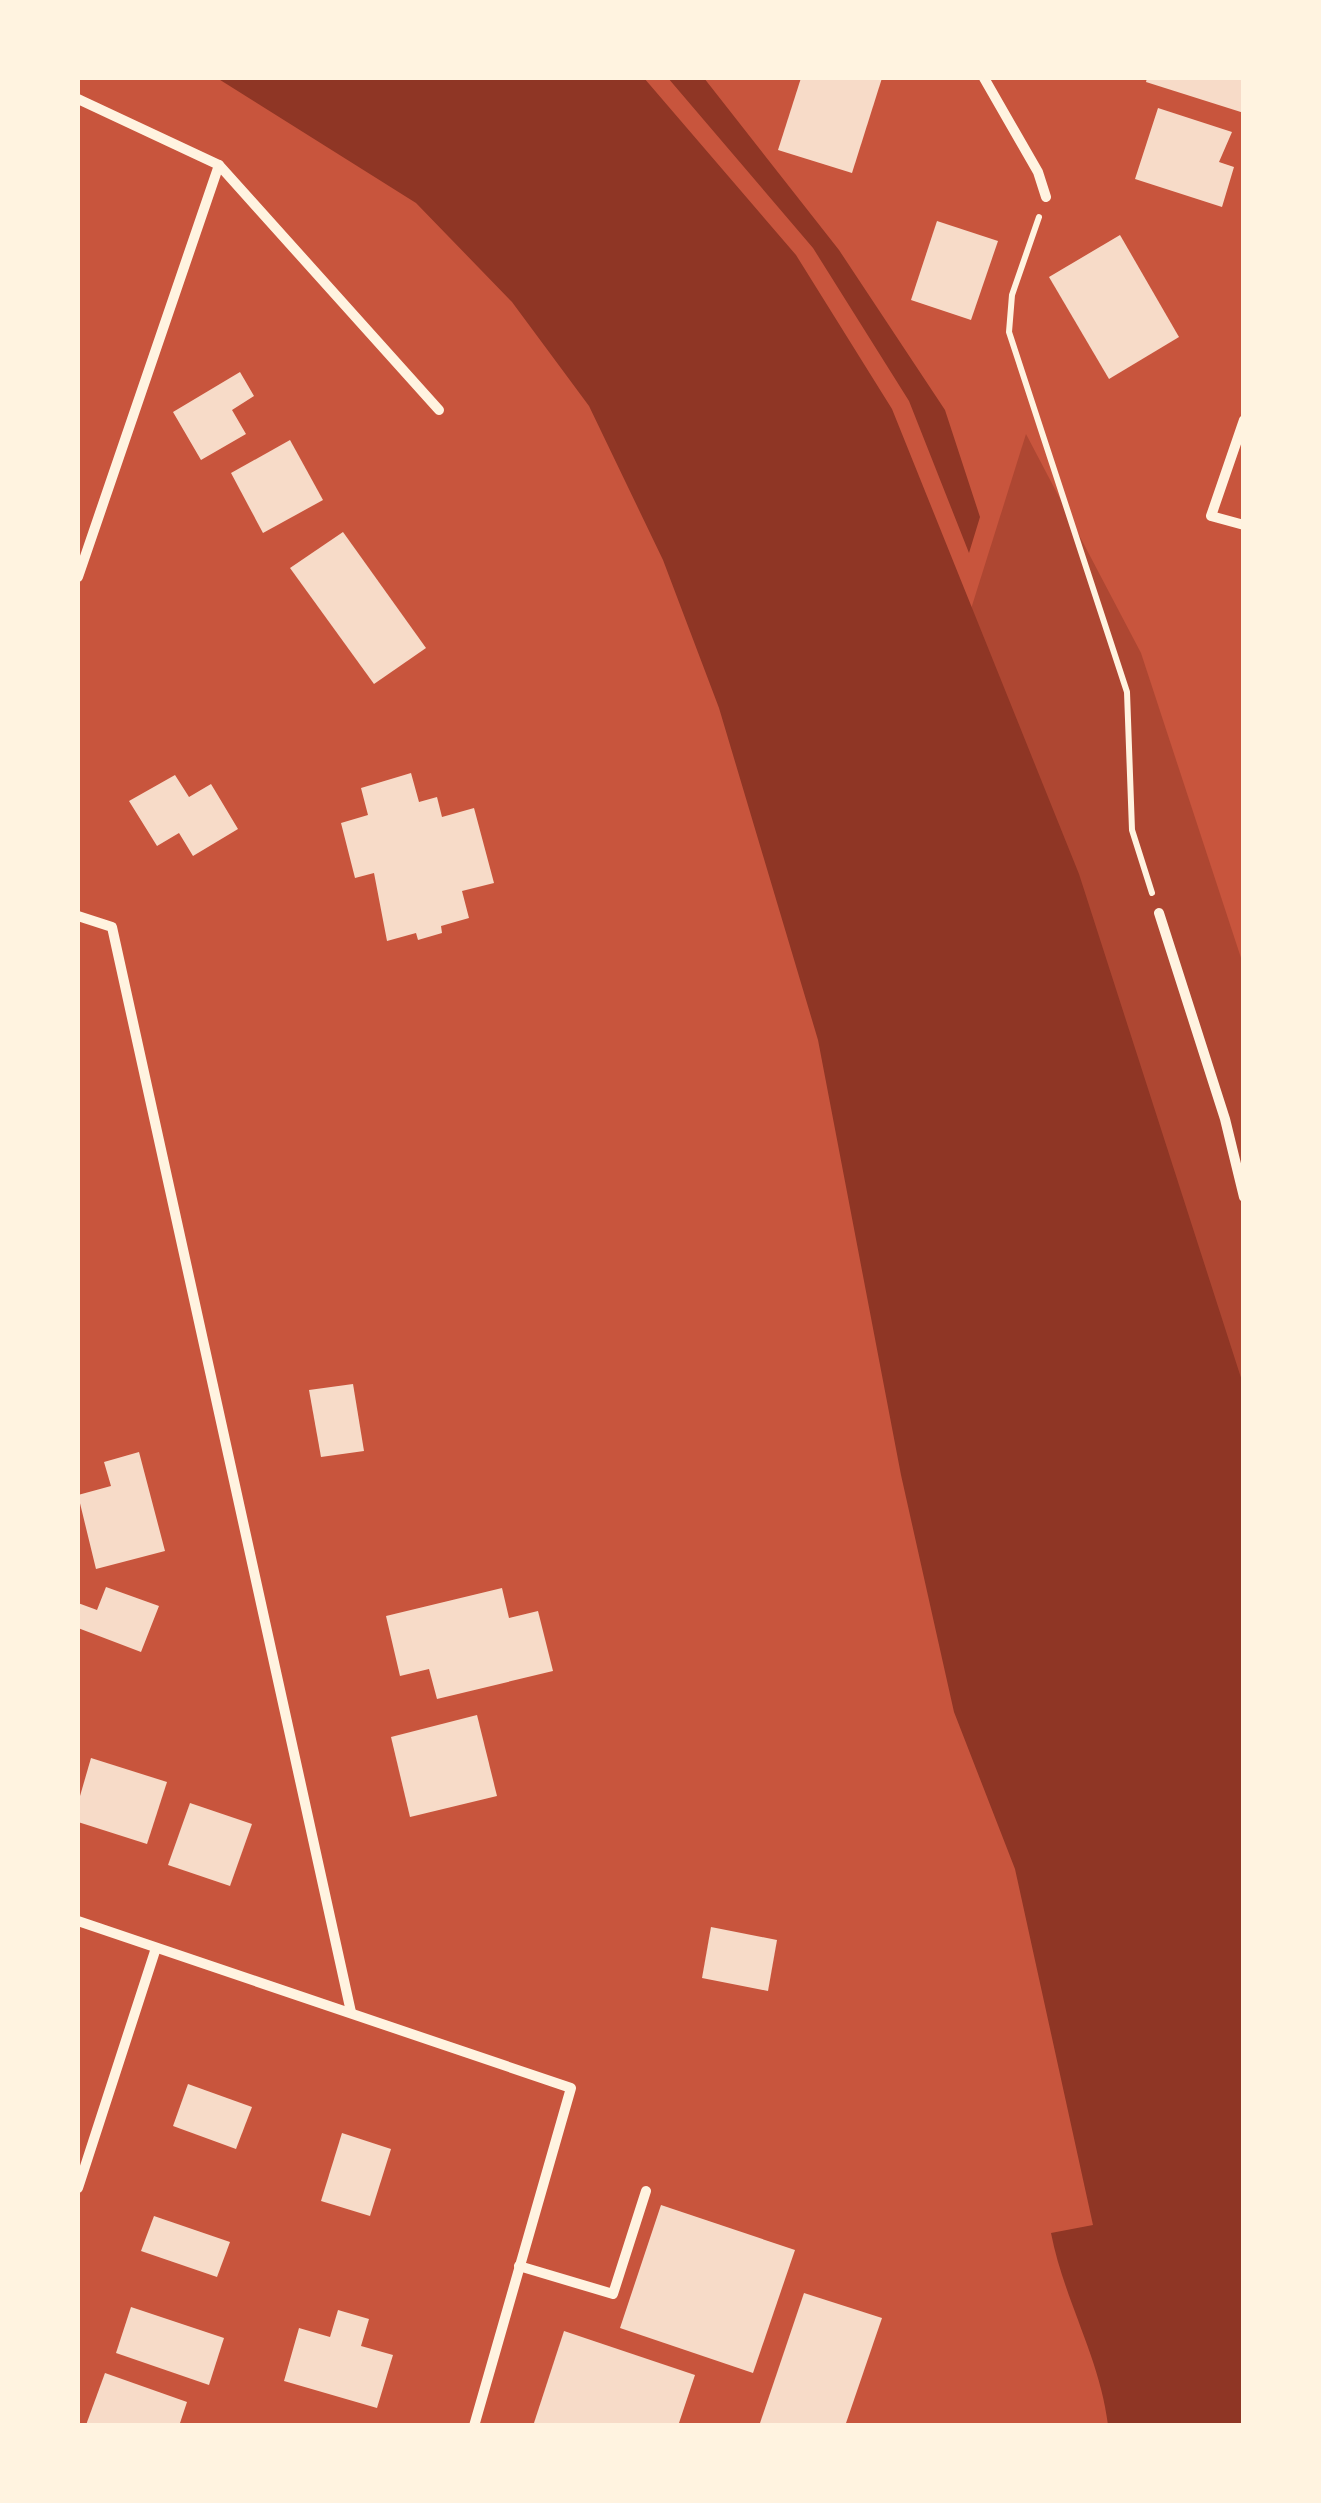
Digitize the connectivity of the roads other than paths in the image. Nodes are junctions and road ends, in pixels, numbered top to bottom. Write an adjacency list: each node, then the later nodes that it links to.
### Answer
1 (984, 78): 4 (street)
2 (78, 99): 3 (street)
3 (220, 165): 5 (street); 8 (street)
4 (1046, 197)
5 (439, 410)
6 (1244, 420): 7 (street)
7 (1244, 526)
8 (78, 576)
9 (1159, 913): 11 (street)
10 (78, 916): 14 (street)
11 (1244, 1197)
12 (78, 1922): 13 (street)
13 (156, 1948): 14 (street); 15 (street)
14 (351, 2012): 17 (street)
15 (78, 2188)
16 (646, 2191): 17 (street)
17 (518, 2266): 18 (street)
18 (474, 2426)

